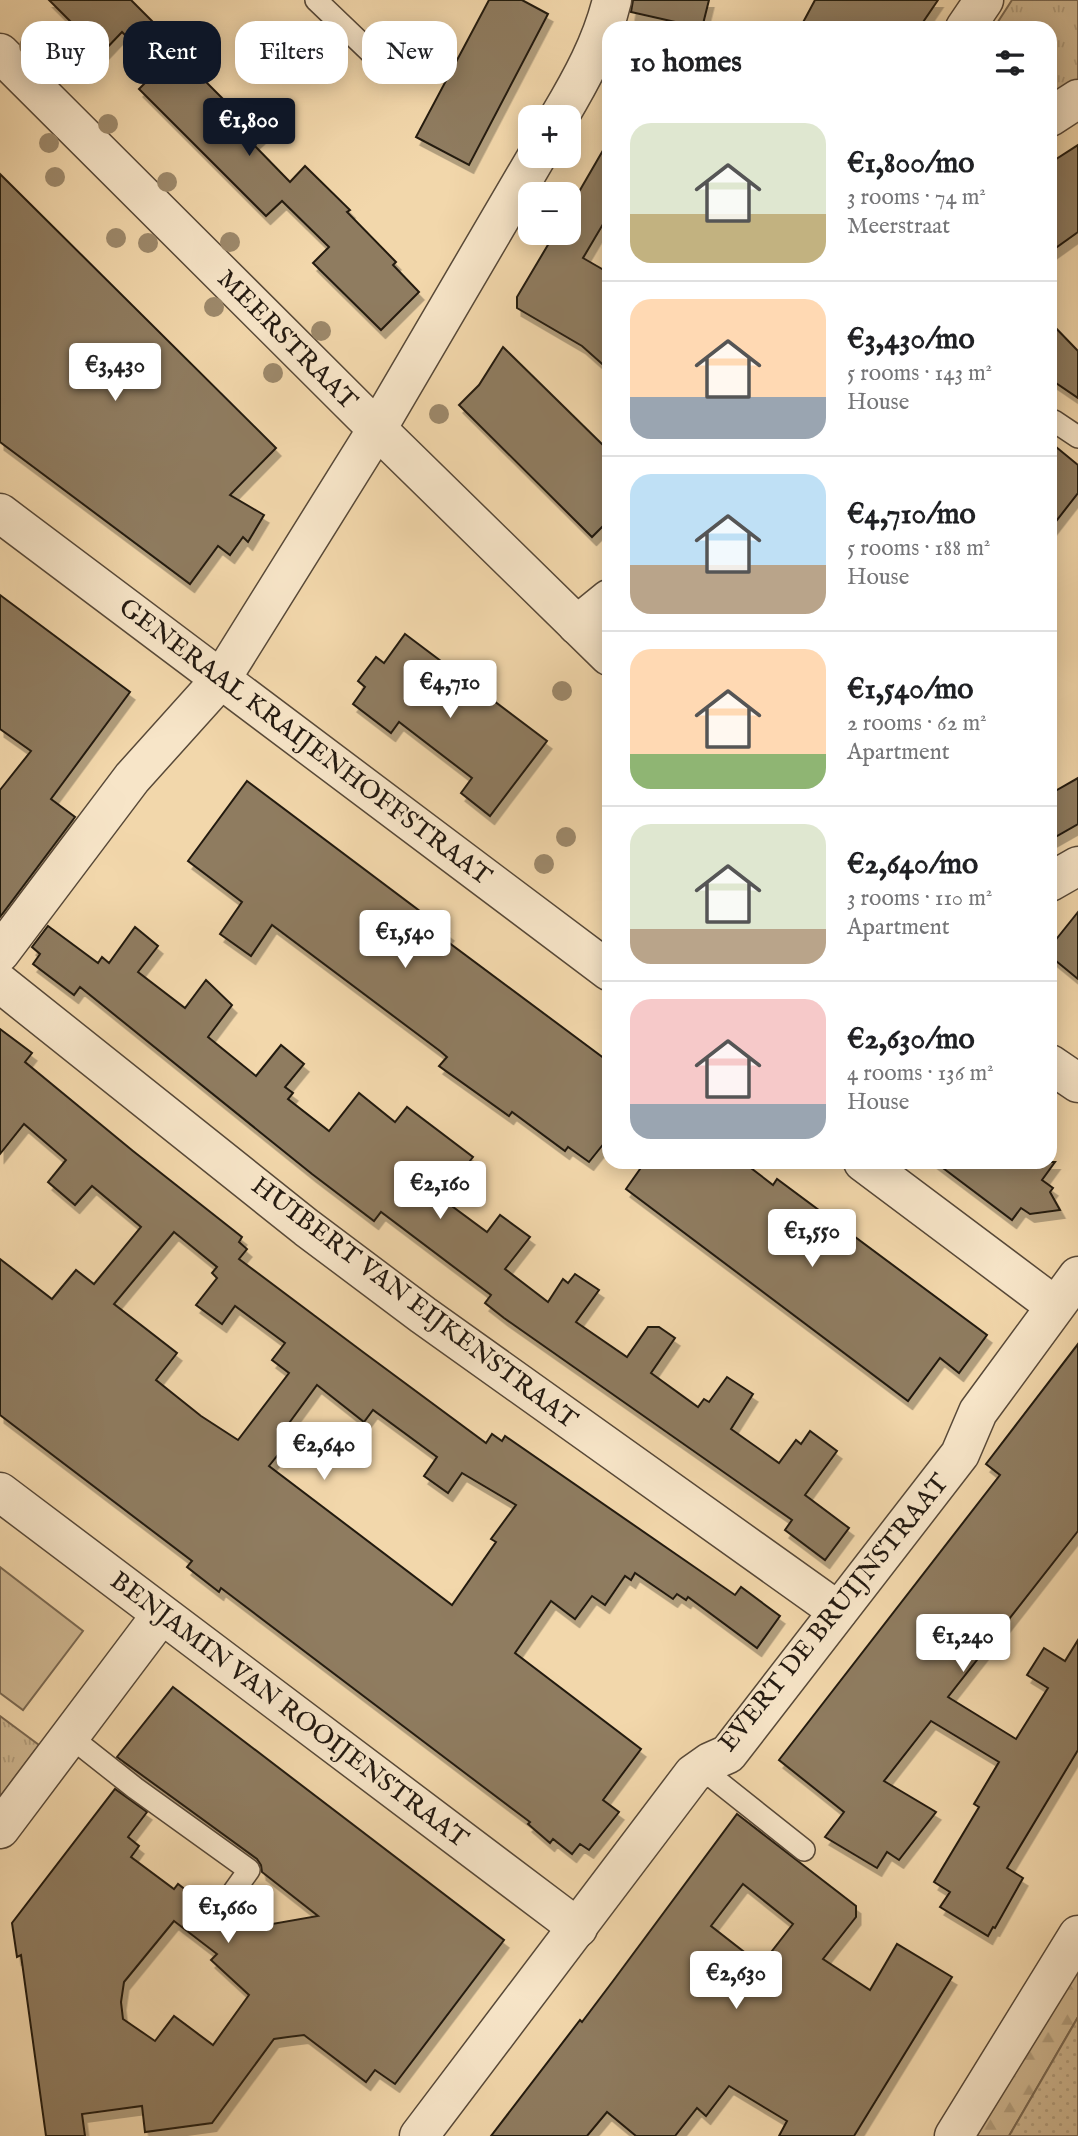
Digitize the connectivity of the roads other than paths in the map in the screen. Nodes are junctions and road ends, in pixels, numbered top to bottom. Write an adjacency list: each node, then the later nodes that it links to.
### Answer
1 (316, 0): 7 (lane)
2 (612, 0): 4 (street)
3 (984, 0): 5 (street)
4 (606, 21)
5 (970, 21)
6 (602, 30): 10 (street)
7 (362, 44)
8 (0, 53): 14 (street, MEERSTRAAT)
9 (1078, 99): 11 (street)
10 (566, 105)
11 (1057, 112)
12 (530, 168): 14 (street)
13 (1057, 423): 15 (lane)
14 (377, 429): 18 (street, MEERSTRAAT); 20 (street)
15 (1078, 438)
16 (0, 513): 20 (street, GENERAAL KRAIJENHOFFSTRAAT)
17 (602, 605): 18 (street)
18 (577, 625): 19 (street, MEERSTRAAT)
19 (602, 649)
20 (221, 679): 23 (street); 24 (street, GENERAAL KRAIJENHOFFSTRAAT)
21 (1078, 866): 22 (street)
22 (1057, 878)
23 (0, 953)
24 (602, 966)
25 (0, 983): 34 (street, HUIBERT VAN EIJKENSTRAAT)
26 (1057, 1069): 27 (street)
27 (1078, 1083)
28 (1057, 1096): 29 (street)
29 (1078, 1109)
30 (872, 1169): 32 (street)
31 (1078, 1276): 32 (street, EVERT DE BRUIJNSTRAAT)
32 (1055, 1306): 34 (street, EVERT DE BRUIJNSTRAAT)
33 (0, 1492): 35 (street, BENJAMIN VAN ROOIJENSTRAAT)
34 (838, 1611): 37 (street, EVERT DE BRUIJNSTRAAT)
35 (161, 1615): 36 (street); 41 (street, BENJAMIN VAN ROOIJENSTRAAT)
36 (68, 1735): 38 (street); 40 (lane)
37 (701, 1768): 39 (lane); 41 (street, EVERT DE BRUIJNSTRAAT)
38 (0, 1829)
39 (804, 1850)
40 (222, 1908)
41 (578, 1928): 43 (street, EVERT DE BRUIJNSTRAAT)
42 (1078, 1936): 44 (street)
43 (419, 2136)
44 (954, 2136)

